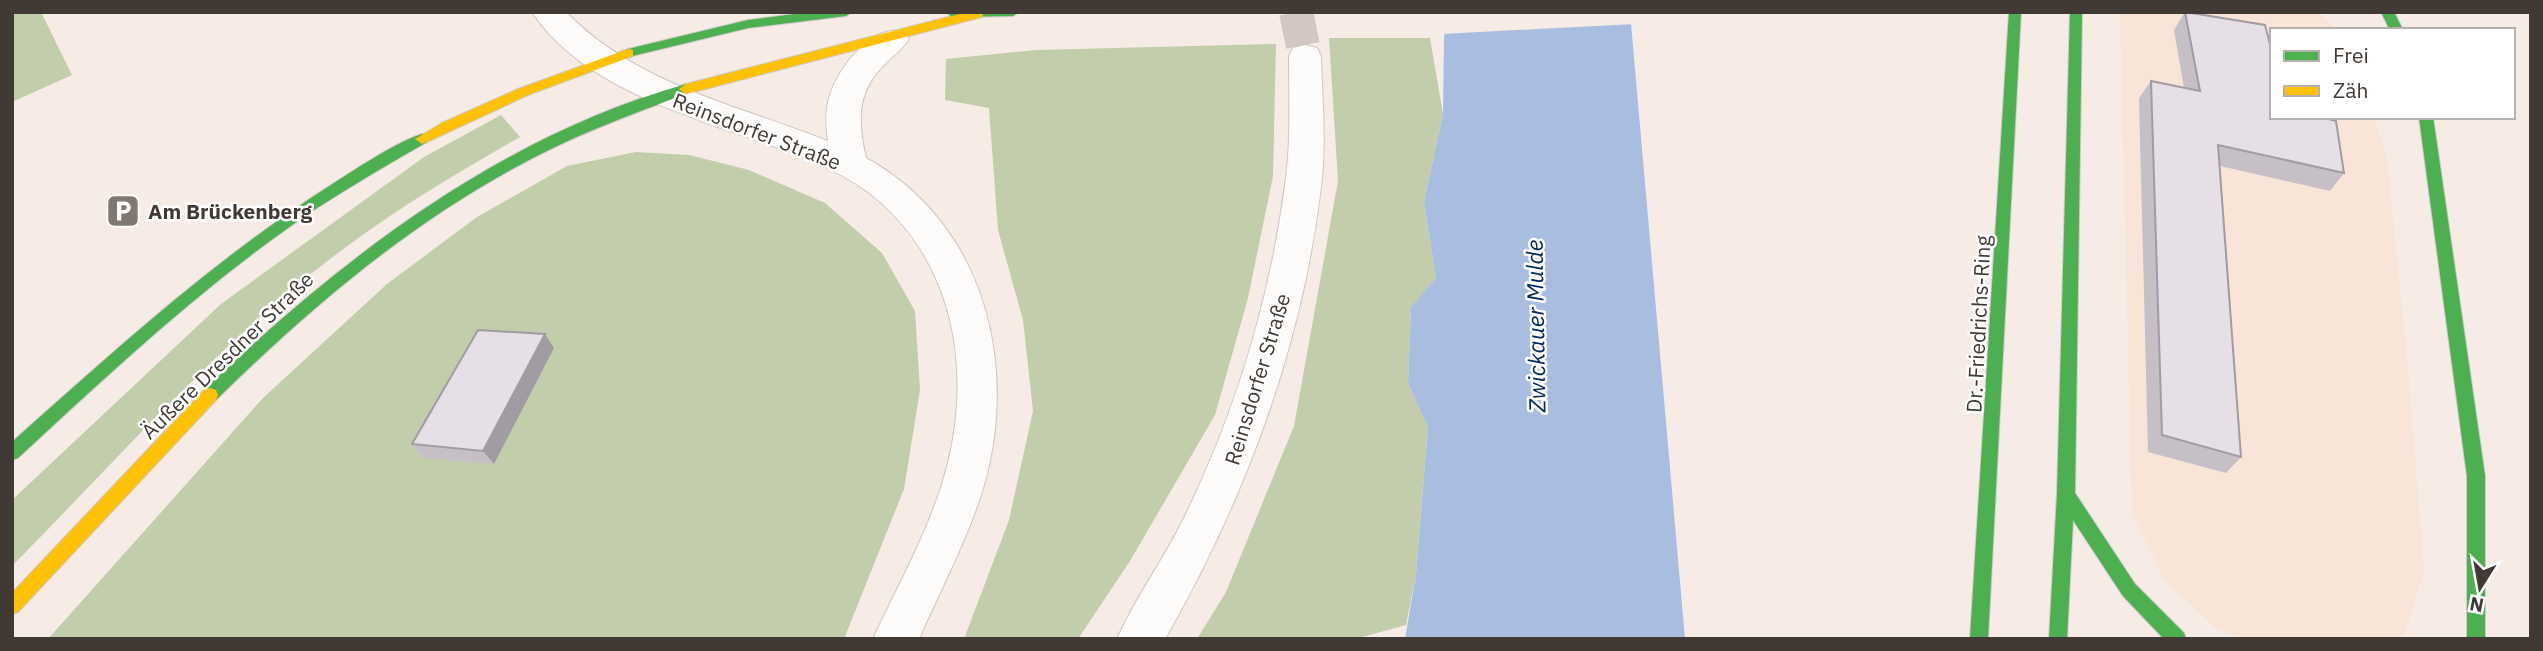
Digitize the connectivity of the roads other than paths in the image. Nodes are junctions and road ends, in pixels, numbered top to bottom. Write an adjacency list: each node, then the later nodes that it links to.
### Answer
1 (548, 12): 12 (street, Reinsdorfer Straße)
2 (846, 12): 12 (main road)
3 (934, 12): 8 (main road, Äußere Dresdner Straße)
4 (1013, 12): 8 (main road, Äußere Dresdner Straße)
5 (2015, 12): 21 (main road, Dr.-Friedrichs-Ring)
6 (2076, 12): 17 (main road)
7 (2387, 12): 9 (main road)
8 (977, 14): 10 (main road, Äußere Dresdner Straße)
9 (2396, 28)
10 (894, 39): 13 (main road, Äußere Dresdner Straße); 15 (street, Reinsdorfer Straße)
11 (1305, 56): 20 (street, Reinsdorfer Straße)
12 (599, 59): 13 (street, Reinsdorfer Straße); 16 (main road)
13 (664, 95): 15 (street, Reinsdorfer Straße); 18 (main road, Äußere Dresdner Straße)
14 (2426, 119): 24 (main road)
15 (850, 166): 19 (street, Reinsdorfer Straße)
16 (12, 453)
17 (2066, 494): 22 (main road); 23 (main road)
18 (12, 606)
19 (896, 639)
20 (1140, 639)
21 (1979, 639)
22 (2057, 639)
23 (2177, 639)
24 (2476, 639)

